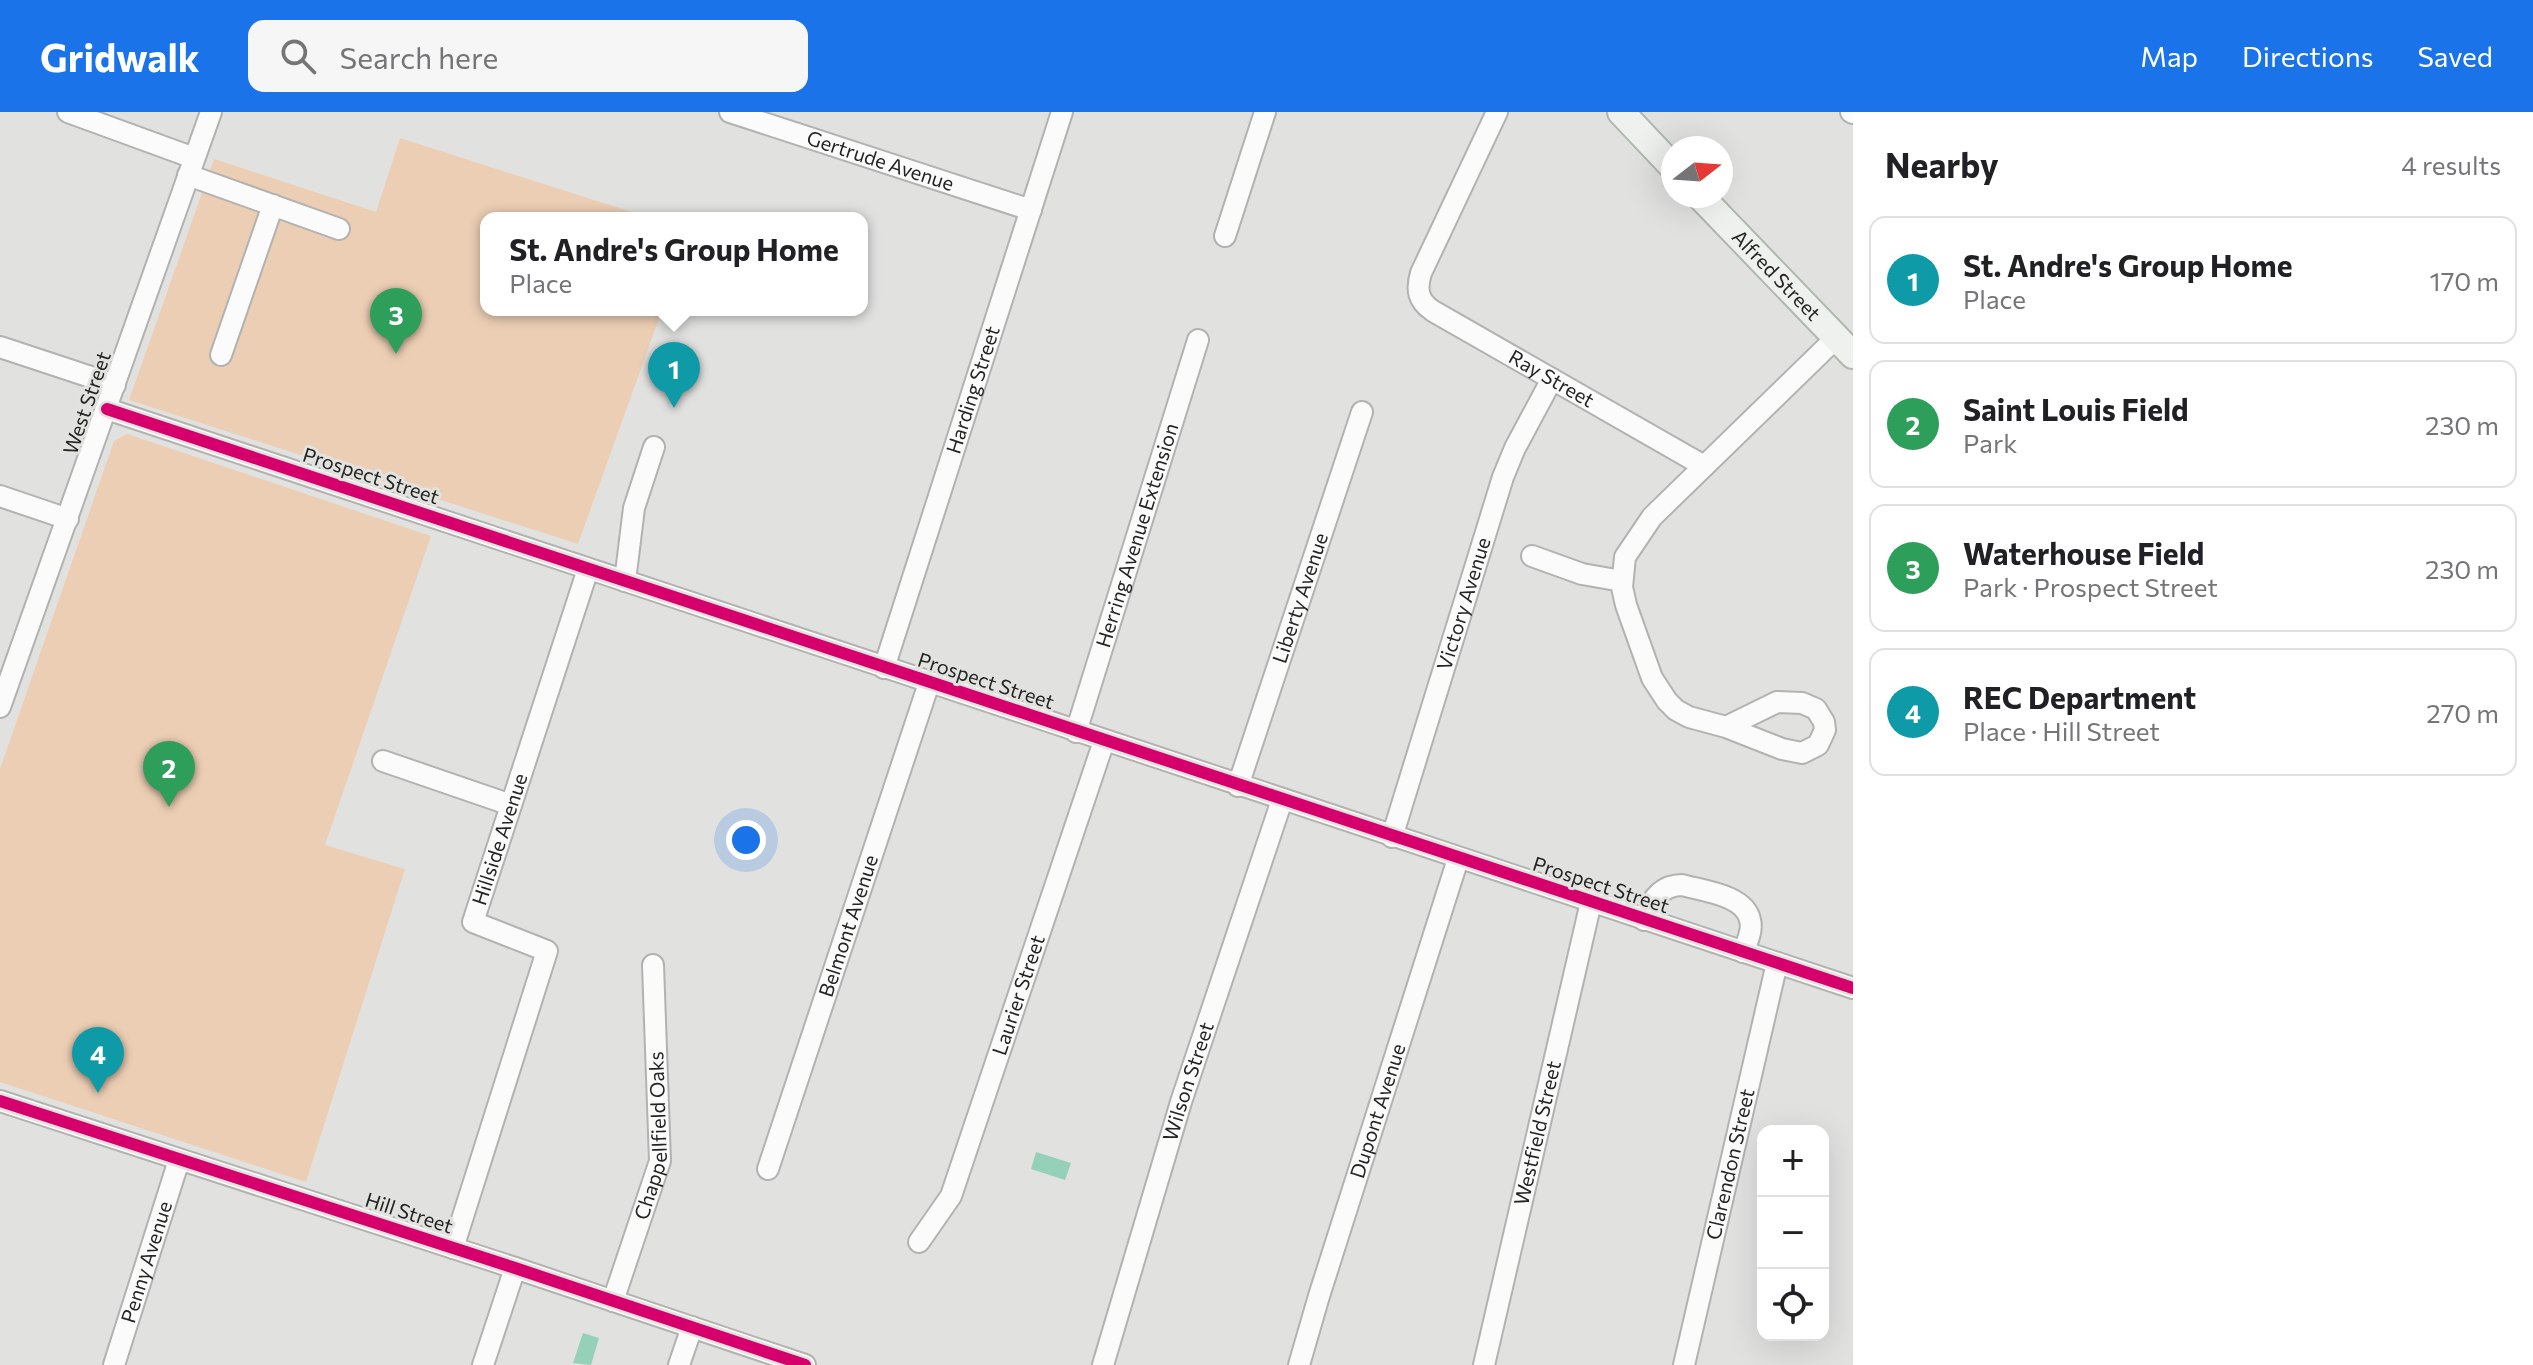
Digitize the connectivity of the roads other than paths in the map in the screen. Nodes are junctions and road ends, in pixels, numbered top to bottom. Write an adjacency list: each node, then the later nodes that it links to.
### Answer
1 (68, 112): 9 (street)
2 (211, 112): 9 (street, West Street)
3 (730, 112): 12 (street, Gertrude Avenue)
4 (1062, 112): 12 (street, Harding Street)
5 (1265, 112): 14 (street)
6 (1497, 112): 19 (street, Ray Street)
7 (1621, 112): 8 (main road)
8 (1661, 154)
9 (191, 166): 10 (street); 20 (street, West Street)
10 (273, 205): 13 (street); 18 (street)
11 (1712, 208): 16 (main road, Alfred Street)
12 (1031, 210): 31 (street, Harding Street)
13 (339, 229)
14 (1225, 236)
15 (1198, 340): 35 (street, Herring Avenue Extension)
16 (1844, 346): 24 (street)
17 (0, 347): 20 (street)
18 (221, 355)
19 (1552, 379): 24 (street, Ray Street); 41 (street, Victory Avenue)
20 (115, 385): 21 (street, West Street)
21 (107, 409): 26 (street, West Street); 28 (street, Prospect Street)
22 (1362, 412): 38 (street, Liberty Avenue)
23 (654, 447): 29 (street)
24 (1704, 466): 30 (street)
25 (0, 496): 26 (street)
26 (68, 519): 33 (street, West Street)
27 (1532, 556): 30 (street)
28 (588, 569): 29 (street, Prospect Street); 40 (street, Hillside Avenue)
29 (625, 581): 31 (street, Prospect Street)
30 (1622, 581): 34 (street)
31 (884, 668): 32 (street, Prospect Street)
32 (929, 683): 35 (street, Prospect Street); 51 (street, Belmont Avenue)
33 (0, 707)
34 (1726, 727)
35 (1076, 732): 36 (street, Prospect Street)
36 (1104, 741): 38 (street, Prospect Street); 52 (street, Laurier Street)
37 (383, 761): 40 (street)
38 (1238, 786): 39 (street, Prospect Street)
39 (1282, 800): 41 (street, Prospect Street); 61 (street, Wilson Street)
40 (511, 805): 53 (street, Hillside Avenue)
41 (1392, 837): 42 (street, Prospect Street)
42 (1458, 859): 43 (street, Prospect Street); 62 (street, Dupont Avenue)
43 (1591, 902): 44 (street, Prospect Street); 63 (street, Westfield Street)
44 (1644, 920): 45 (street, Prospect Street); 45 (street)
45 (1743, 952): 46 (street, Prospect Street)
46 (1777, 963): 48 (street, Prospect Street); 64 (street, Clarendon Street)
47 (653, 965): 55 (street, Chappellfield Oaks)
48 (1853, 988)
49 (0, 1101): 50 (street, Hill Street)
50 (179, 1160): 53 (street, Hill Street); 57 (street, Penny Avenue)
51 (768, 1169)
52 (919, 1242)
53 (453, 1248): 54 (street, Hill Street)
54 (515, 1268): 55 (street, Hill Street); 58 (street)
55 (613, 1301): 56 (street, Hill Street)
56 (692, 1327): 59 (street); 60 (street, Hill Street)
57 (114, 1365)
58 (483, 1365)
59 (679, 1365)
60 (805, 1365)
61 (1103, 1365)
62 (1299, 1365)
63 (1484, 1365)
64 (1684, 1365)

